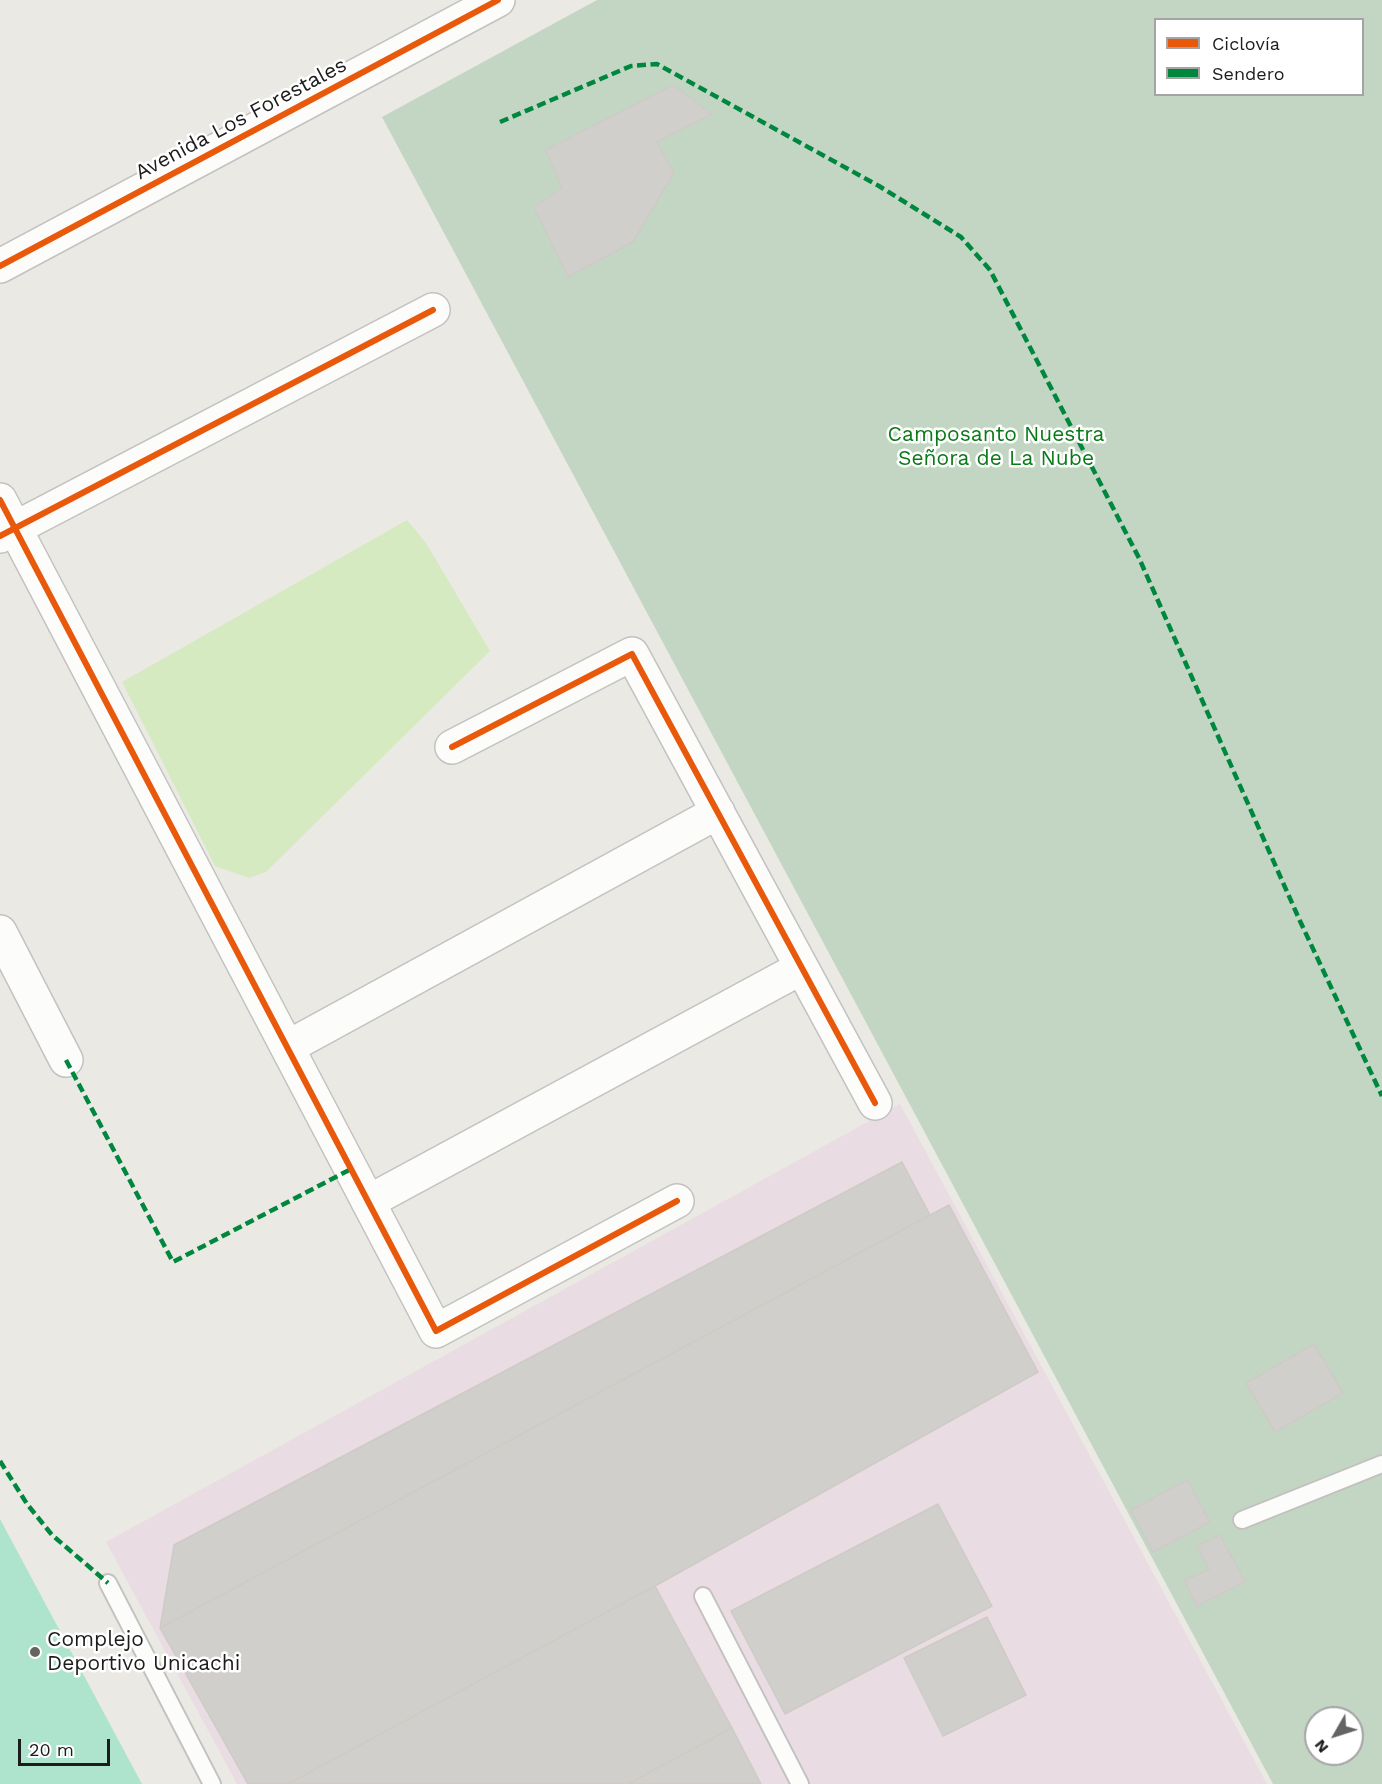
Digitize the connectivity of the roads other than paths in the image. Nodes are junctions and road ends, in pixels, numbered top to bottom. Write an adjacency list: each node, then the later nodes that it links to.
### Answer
1 (498, 0): 2 (street, Avenida Los Forestales)
2 (0, 266)
3 (434, 310): 4 (street)
4 (5, 521): 9 (street)
5 (452, 747): 6 (street)
6 (718, 813): 8 (street); 9 (street)
7 (0, 932): 10 (street)
8 (801, 968): 11 (street); 13 (street)
9 (288, 1047): 13 (street)
10 (66, 1060)
11 (874, 1103)
12 (677, 1201): 13 (street)
13 (368, 1202)
14 (1382, 1464): 15 (lane)
15 (1242, 1520)
16 (108, 1583): 18 (lane)
17 (702, 1596): 19 (lane)
18 (212, 1784)
19 (800, 1784)

